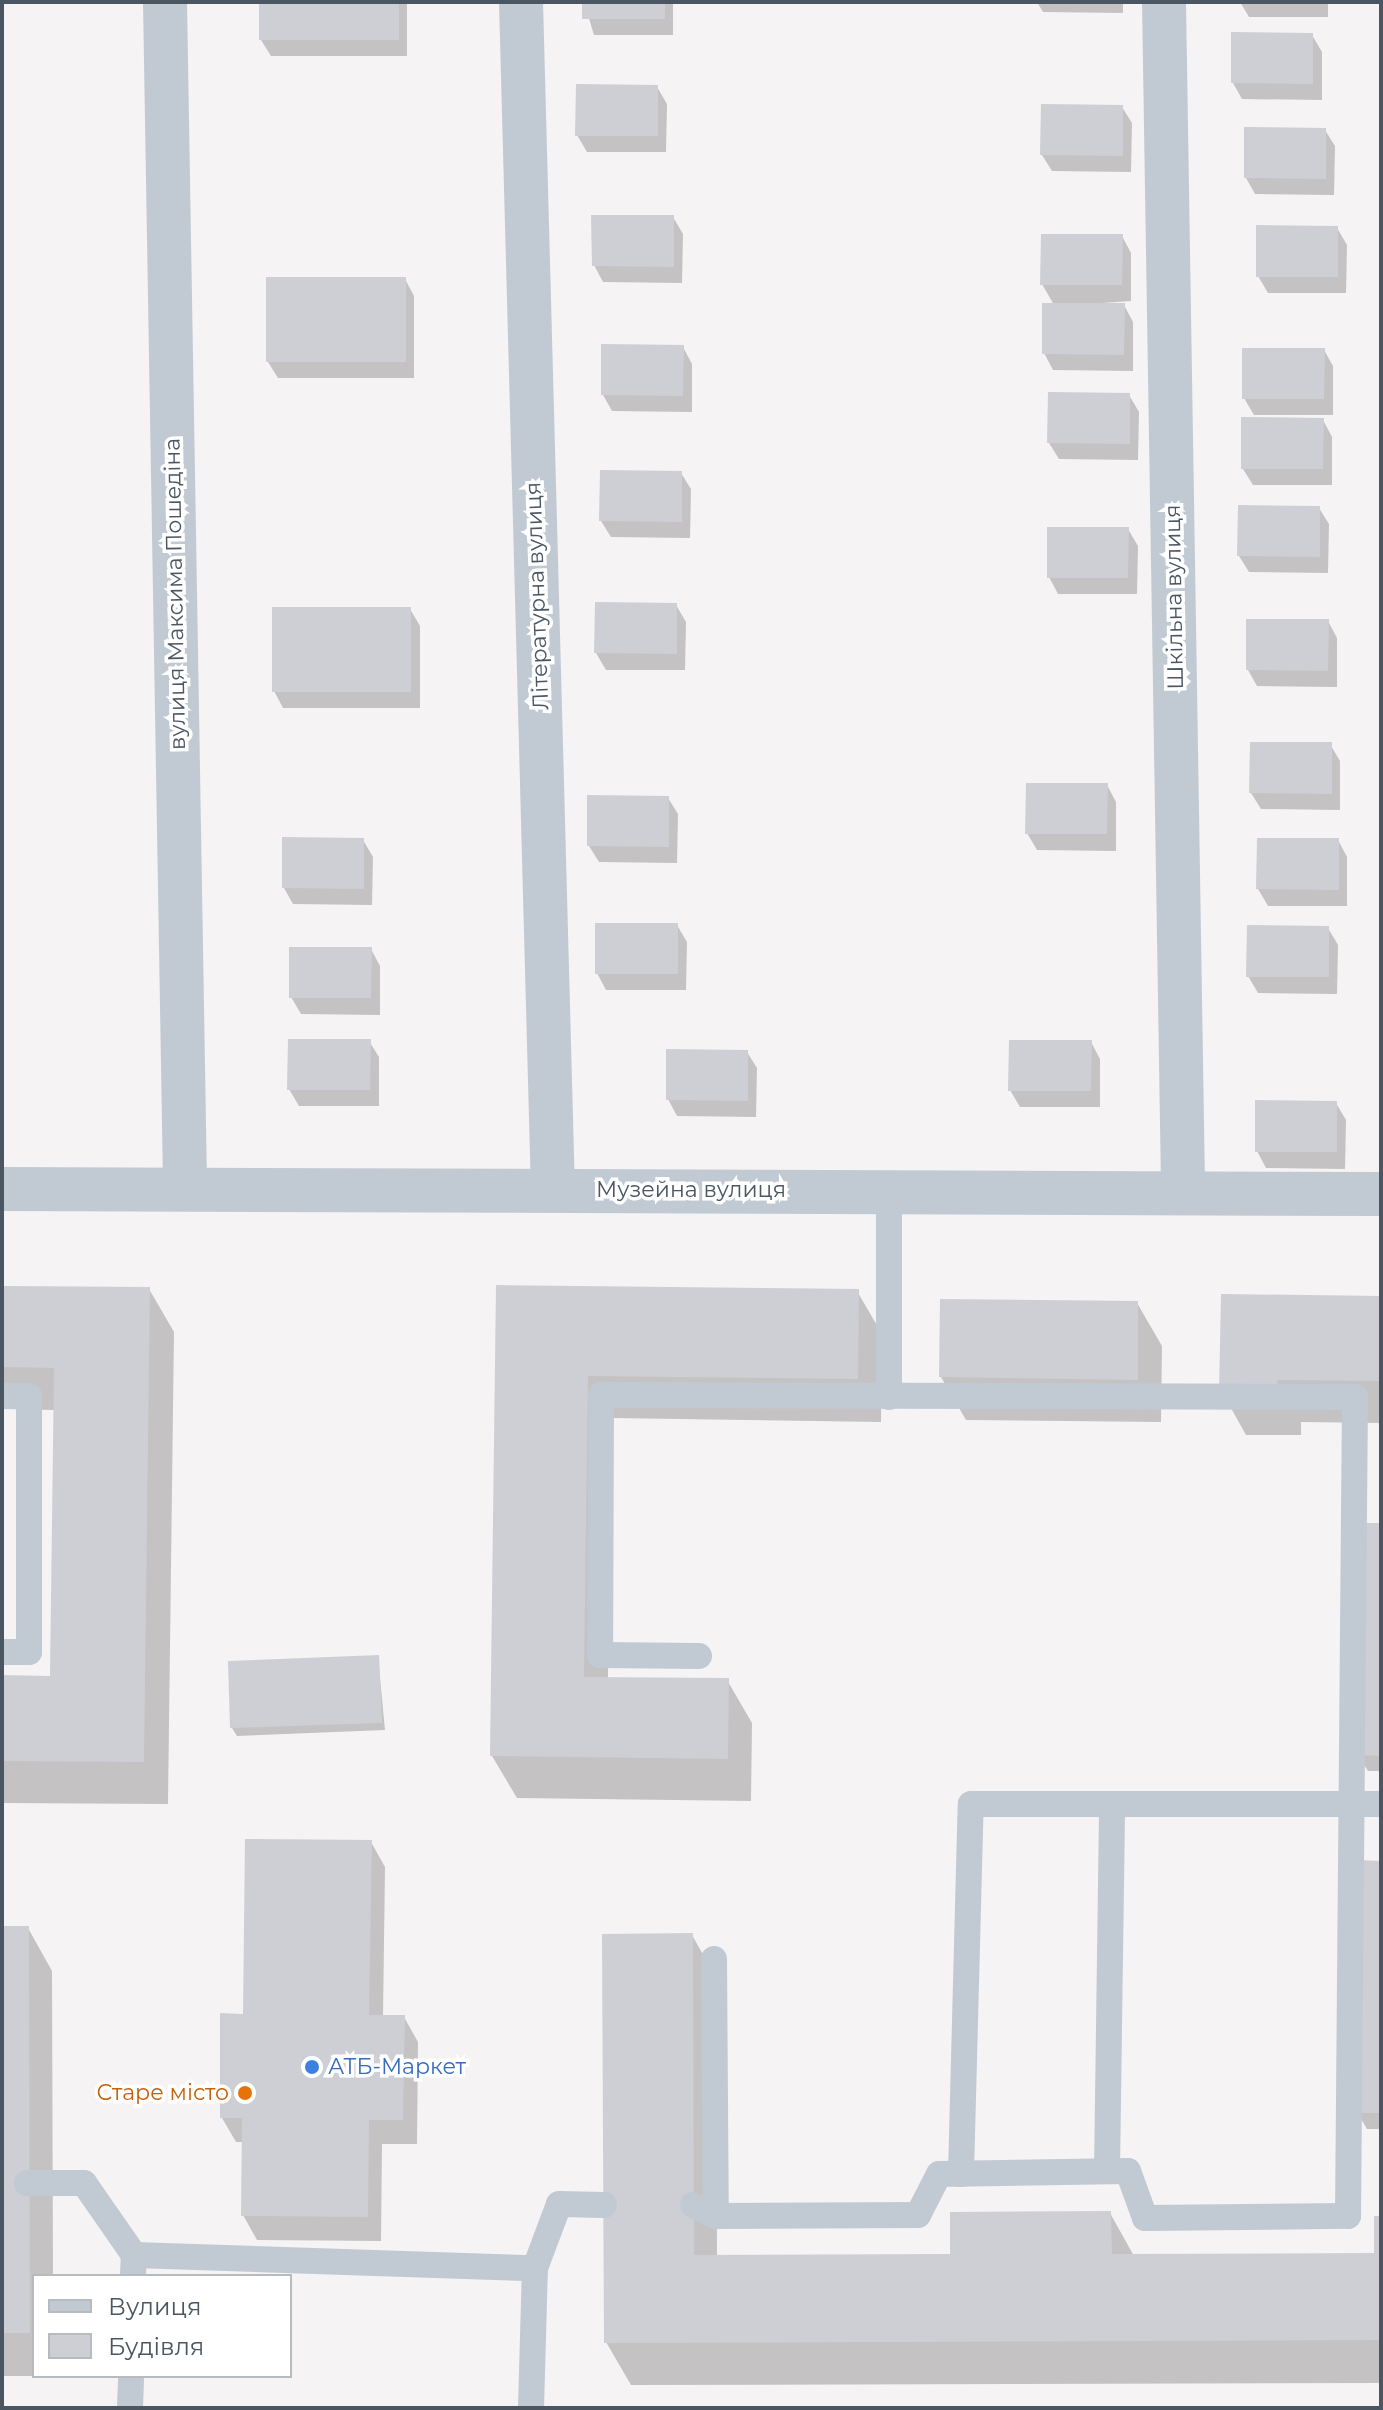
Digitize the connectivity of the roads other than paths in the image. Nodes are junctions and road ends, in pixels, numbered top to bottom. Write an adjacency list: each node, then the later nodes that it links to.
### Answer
1 (165, 2): 4 (street, вулиця Максима Пошедіна)
2 (521, 2): 6 (street, Літературна вулиця)
3 (1164, 2): 8 (street, Шкільна вулиця)
4 (185, 1186): 5 (street, Музейна вулиця); 6 (street, Музейна вулиця)
5 (2, 1189)
6 (553, 1189): 7 (street, Музейна вулиця)
7 (889, 1190): 8 (street, Музейна вулиця); 11 (lane)
8 (1183, 1191): 9 (street, Музейна вулиця)
9 (1381, 1194)
10 (2, 1396): 12 (lane)
11 (889, 1397): 13 (lane); 15 (lane)
12 (2, 1652)
13 (699, 1656)
14 (1112, 1804): 15 (lane); 18 (lane); 19 (lane)
15 (1350, 1804): 16 (lane); 18 (lane)
16 (1381, 1804)
17 (714, 1959): 19 (lane)
18 (1107, 2171): 19 (lane)
19 (961, 2174)
20 (27, 2183): 22 (lane)
21 (604, 2205): 23 (lane)
22 (134, 2265): 23 (lane)
23 (535, 2268): 26 (lane)
24 (131, 2378): 25 (lane)
25 (130, 2408)
26 (531, 2408)

